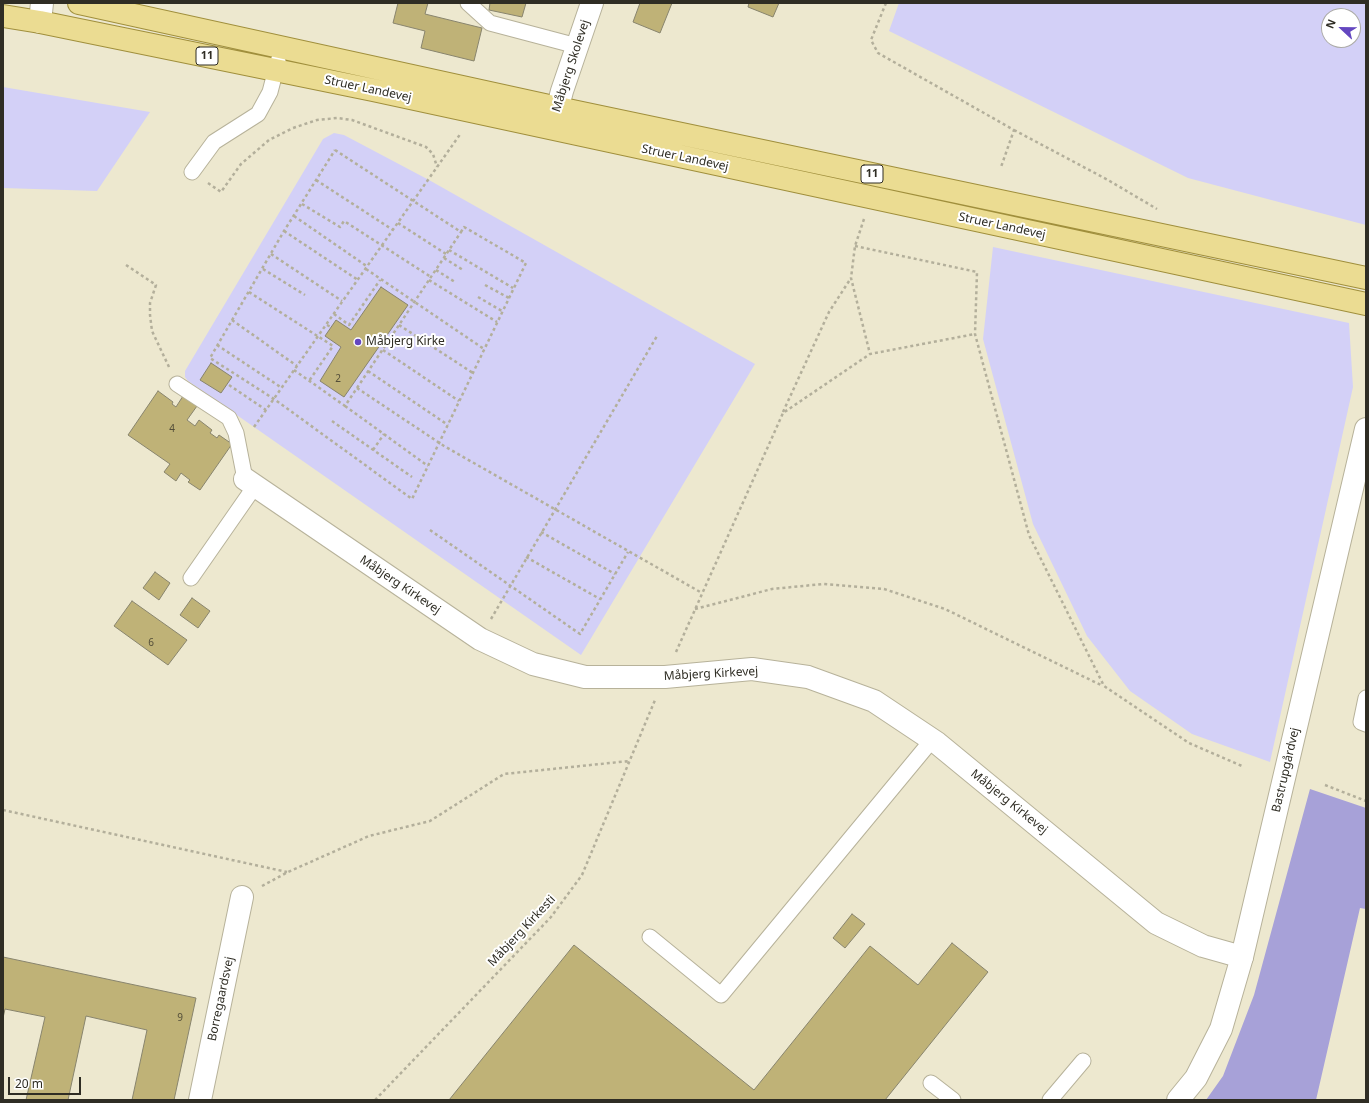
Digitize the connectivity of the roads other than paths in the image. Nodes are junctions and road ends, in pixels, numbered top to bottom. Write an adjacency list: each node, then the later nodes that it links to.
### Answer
1 (79, 3): 7 (main road, Struer Landevej / 11)
2 (468, 3): 6 (lane)
3 (592, 3): 6 (street, Måbjerg Skolevej)
4 (41, 12): 5 (main road, Struer Landevej / 11); 8 (main road, Struer Landevej / 11)
5 (3, 16)
6 (577, 46): 9 (street, Måbjerg Skolevej)
7 (280, 47): 8 (lane); 9 (main road, Struer Landevej / 11)
8 (276, 70): 10 (main road, Struer Landevej / 11); 11 (lane)
9 (558, 108): 10 (street, Måbjerg Skolevej); 12 (main road, Struer Landevej / 11)
10 (552, 129): 13 (main road, Struer Landevej / 11)
11 (192, 172)
12 (1366, 278)
13 (1366, 304)
14 (176, 384): 16 (lane)
15 (1366, 429): 17 (street, Bastrupgårdvej)
16 (250, 483): 18 (lane); 21 (street, Måbjerg Kirkevej)
17 (1360, 486): 24 (street, Bastrupgårdvej)
18 (191, 578)
19 (1366, 698): 20 (lane)
20 (1366, 724)
21 (932, 740): 23 (lane); 24 (street, Måbjerg Kirkevej)
22 (242, 897): 27 (street, Borregaardsvej)
23 (650, 937)
24 (1242, 957): 30 (street, Bastrupgårdvej)
25 (1083, 1061): 29 (lane)
26 (932, 1083): 28 (lane)
27 (200, 1100)
28 (953, 1100)
29 (1050, 1100)
30 (1178, 1100)

